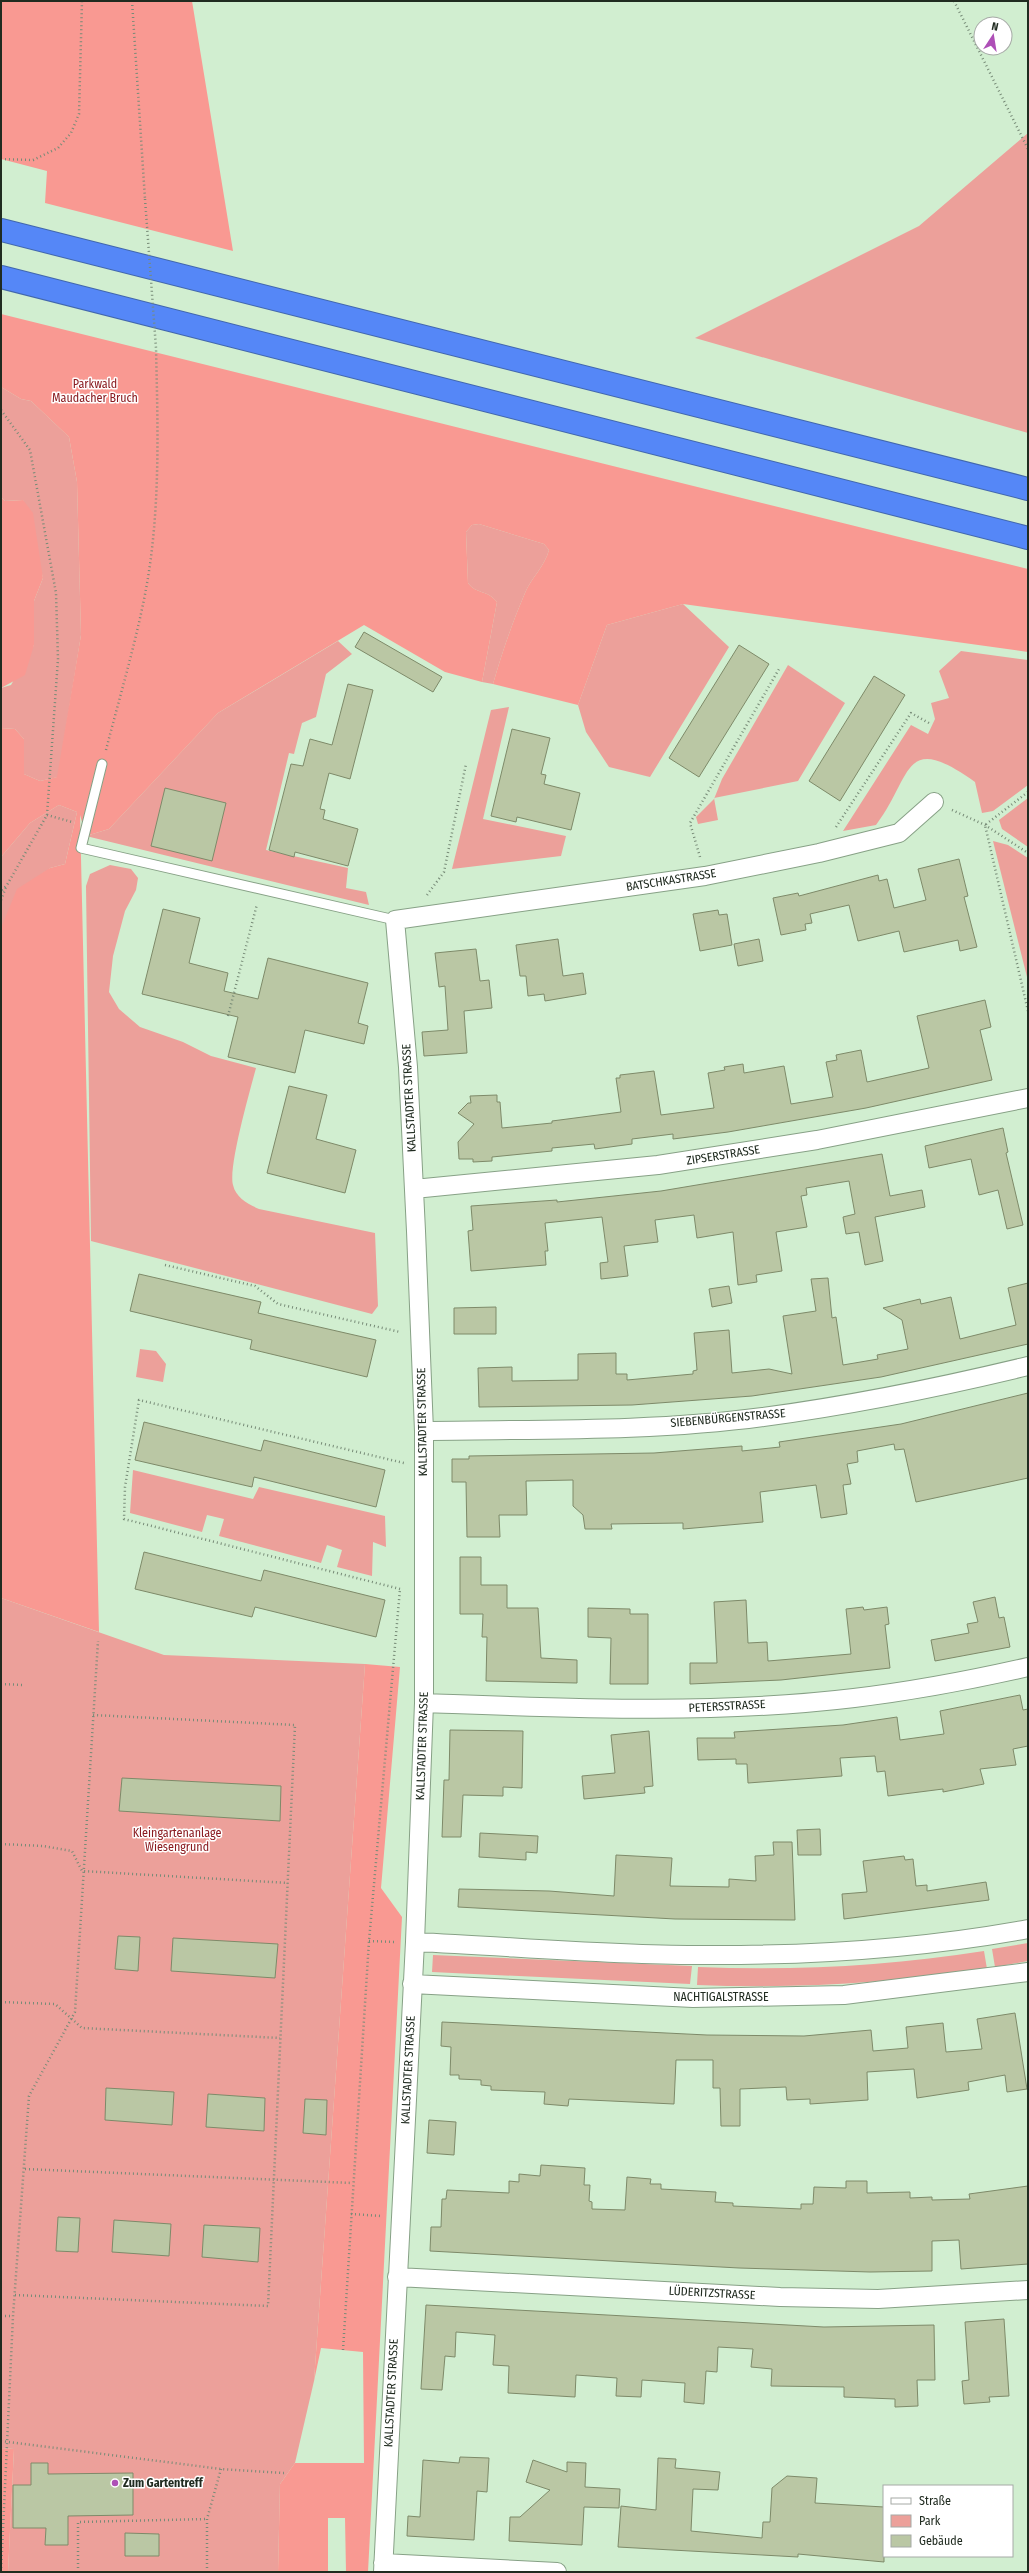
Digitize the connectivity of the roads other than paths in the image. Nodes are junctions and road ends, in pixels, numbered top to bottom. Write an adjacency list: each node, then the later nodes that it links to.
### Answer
1 (1, 230): 3 (highway)
2 (1, 277): 4 (highway)
3 (1028, 489)
4 (1028, 538)
5 (102, 764): 7 (lane)
6 (934, 802): 7 (street, BATSCHKASTRASSE)
7 (403, 919): 9 (street, KALLSTADTER STRASSE)
8 (1028, 1098): 9 (street, ZIPSERSTRASSE)
9 (414, 1189): 11 (street, KALLSTADTER STRASSE)
10 (1028, 1366): 11 (street, SIEBENBÜRGENSTRASSE)
11 (424, 1431): 13 (street, KALLSTADTER STRASSE)
12 (1028, 1667): 13 (street, PETERSSTRASSE)
13 (424, 1703): 15 (street, KALLSTADTER STRASSE)
14 (1028, 1929): 15 (street)
15 (415, 1942): 17 (street, KALLSTADTER STRASSE)
16 (1028, 1972): 17 (street, NACHTIGALSTRASSE)
17 (412, 1984): 18 (street, KALLSTADTER STRASSE)
18 (397, 2277): 19 (street, LÜDERITZSTRASSE); 20 (street, KALLSTADTER STRASSE)
19 (1028, 2290)
20 (383, 2568): 21 (street)
21 (557, 2572)

